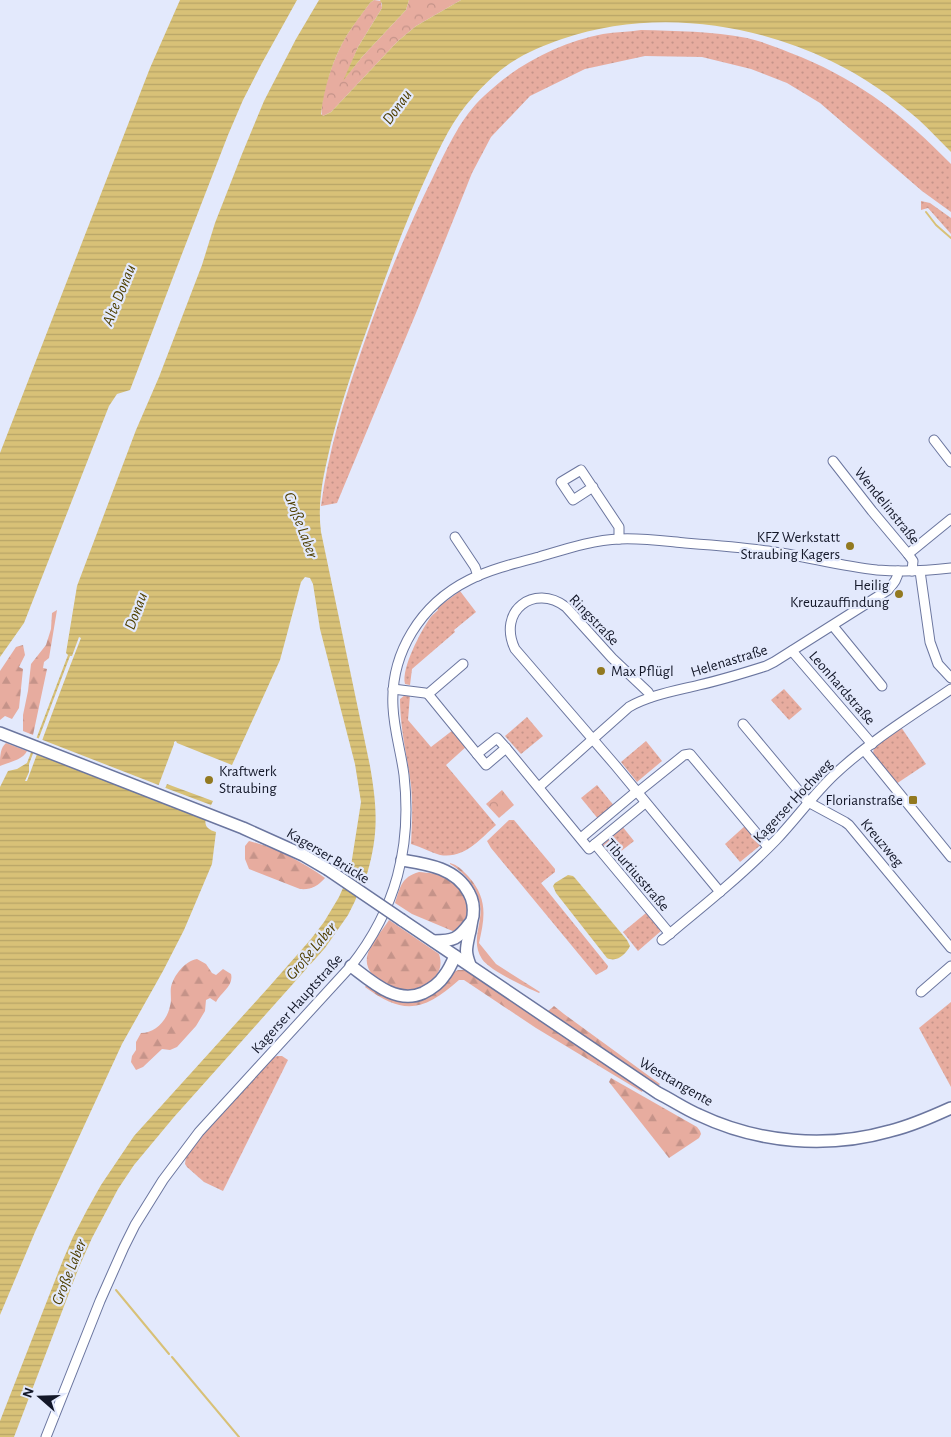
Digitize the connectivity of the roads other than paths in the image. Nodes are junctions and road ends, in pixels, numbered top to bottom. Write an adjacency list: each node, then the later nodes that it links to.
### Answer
1 (934, 440): 3 (street)
2 (833, 461): 8 (street, Wendelinstraße)
3 (951, 462)
4 (593, 487): 7 (street)
5 (951, 519): 8 (street)
6 (454, 537): 12 (street)
7 (619, 539): 10 (street, Kagerser Hauptstraße); 12 (street, Kagerser Hauptstraße)
8 (908, 554): 11 (street, Wendelinstraße)
9 (951, 568): 11 (street, Kagerser Hauptstraße)
10 (898, 571): 11 (street, Kagerser Hauptstraße); 13 (street, Helenastraße)
11 (916, 571): 16 (street, Wendelinstraße)
12 (478, 576): 19 (street, Kagerser Hauptstraße)
13 (833, 626): 14 (street, Helenastraße); 17 (street)
14 (792, 651): 21 (street, Helenastraße); 25 (street, Leonhardstraße)
15 (463, 664): 20 (street)
16 (951, 678)
17 (882, 686)
18 (951, 689): 25 (street, Kagerser Hochweg)
19 (393, 690): 20 (street); 37 (street, Kagerser Hauptstraße)
20 (428, 694): 28 (street)
21 (651, 697): 24 (street, Helenastraße); 24 (street, Ringstraße)
22 (743, 724): 32 (street, Kreuzweg)
23 (0, 733): 42 (main road, Kagerser Brücke, bridge)
24 (592, 739): 29 (street, Helenastraße); 30 (street, Ringstraße)
25 (872, 744): 27 (street, Kagerser Hochweg)
26 (506, 748): 28 (street); 28 (street); 29 (street, Tiburtiusstraße)
27 (864, 750): 32 (street, Kagerser Hochweg); 36 (street)
28 (477, 754)
29 (539, 787): 33 (street, Tiburtiusstraße)
30 (638, 792): 31 (street, Ringstraße); 33 (street); 35 (street)
31 (646, 802): 34 (street); 38 (street, Ringstraße)
32 (808, 802): 35 (street, Kagerser Hochweg); 43 (street, Kreuzweg)
33 (581, 838): 34 (street, Tiburtiusstraße)
34 (595, 844): 40 (street, Tiburtiusstraße)
35 (768, 847): 38 (street, Kagerser Hochweg)
36 (951, 857)
37 (402, 860): 39 (main road); 46 (street, Kagerser Hauptstraße)
38 (720, 892): 40 (street, Kagerser Hochweg)
39 (470, 923): 42 (main road); 45 (main road)
40 (670, 934): 41 (street, Kagerser Hochweg)
41 (662, 940)
42 (434, 941): 44 (main road, Westtangente)
43 (951, 948)
44 (455, 956): 45 (main road, Westtangente); 46 (main road)
45 (470, 965): 49 (main road, Westtangente)
46 (351, 966): 50 (street, Kagerser Hauptstraße)
47 (951, 966): 48 (street)
48 (921, 992)
49 (951, 1108)
50 (46, 1437)

